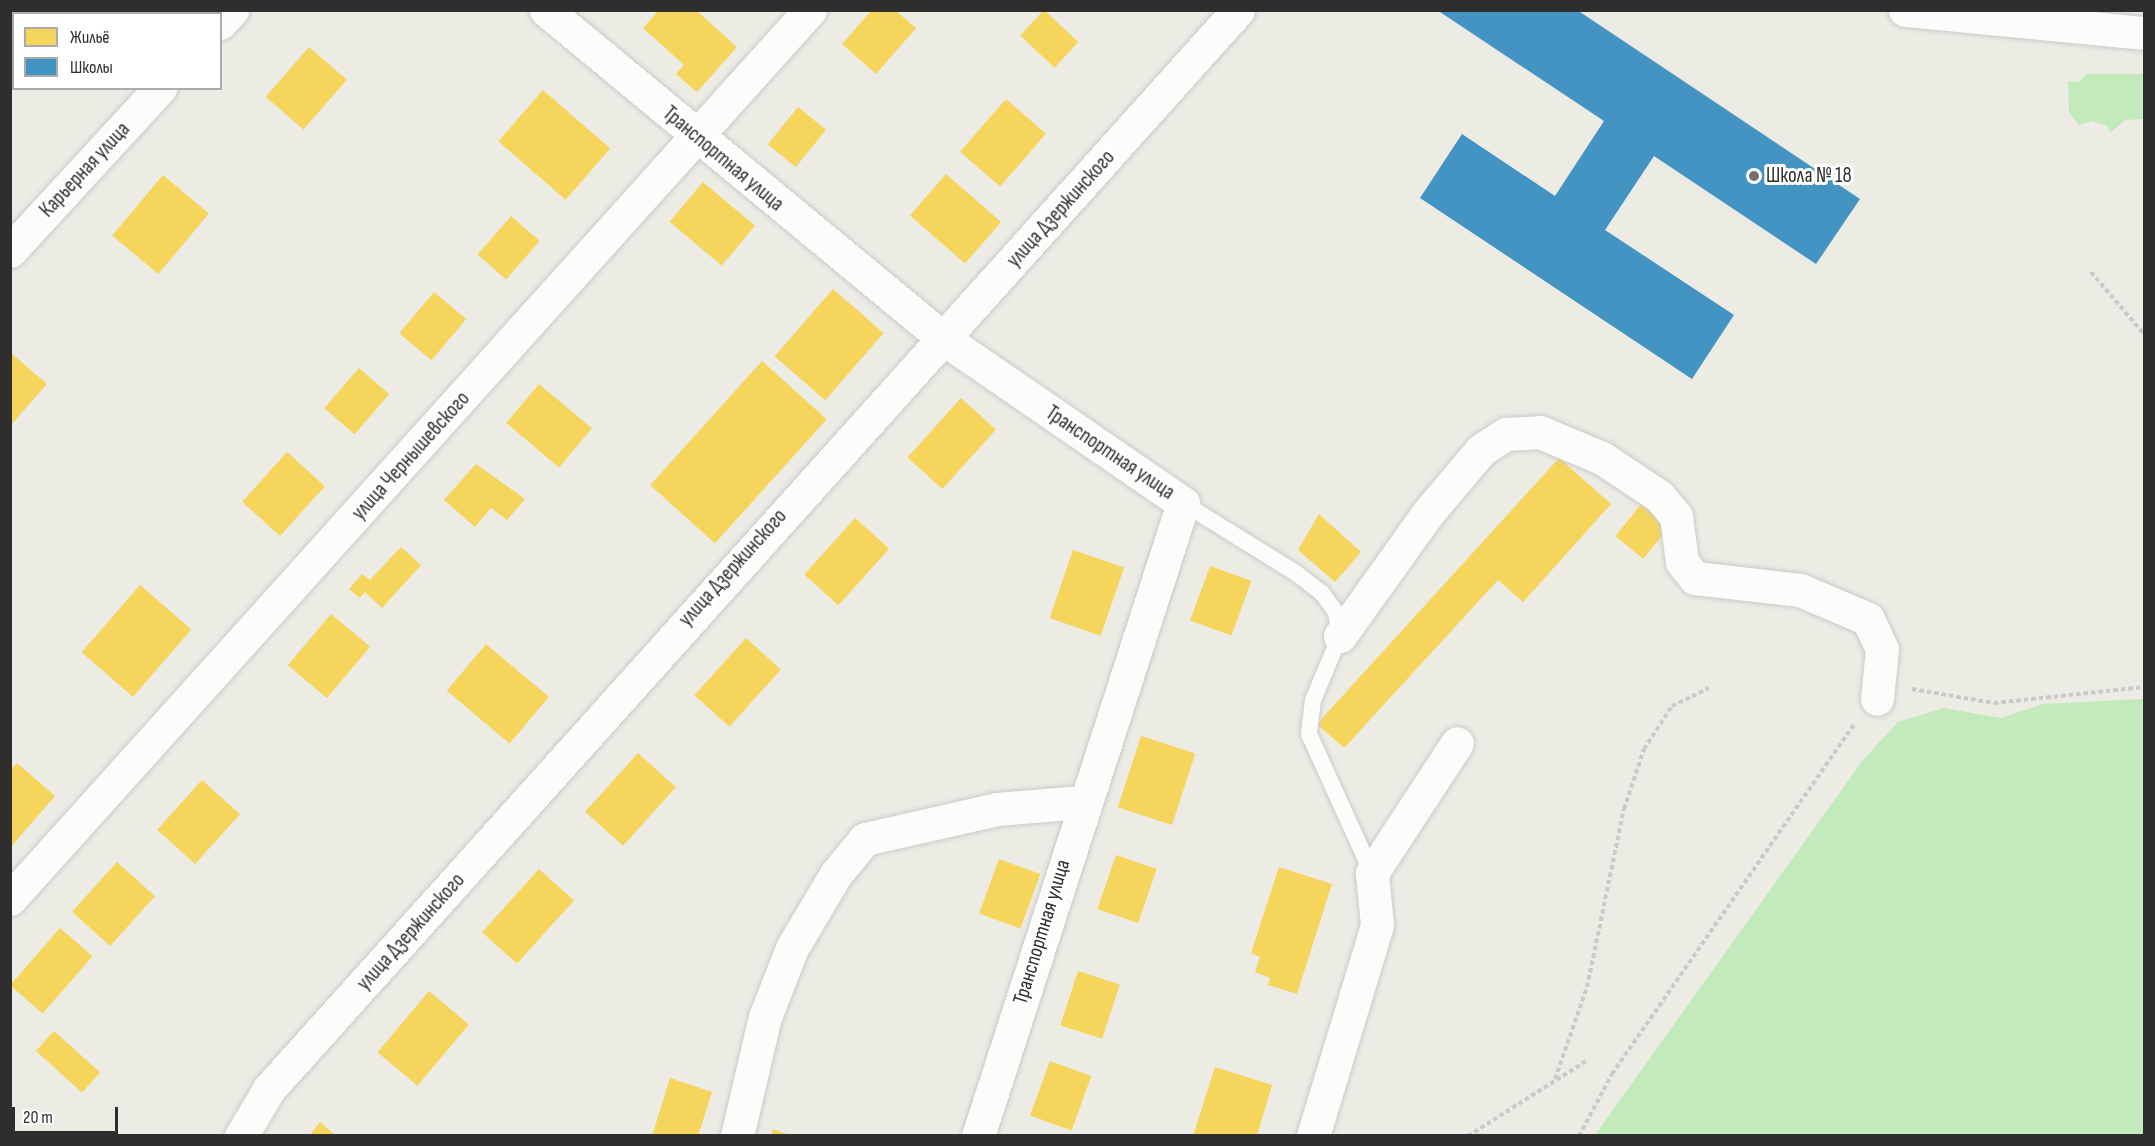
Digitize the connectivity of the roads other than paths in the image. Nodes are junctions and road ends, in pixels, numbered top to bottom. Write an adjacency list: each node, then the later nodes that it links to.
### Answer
1 (546, 10): 7 (street, Транспортная улица)
2 (810, 10): 7 (street, улица Чернышевского)
3 (1238, 10): 9 (street, улица Дзержинского)
4 (1905, 10): 5 (street)
5 (2145, 33)
6 (158, 90): 8 (street, Карьерная улица)
7 (697, 137): 9 (street, Транспортная улица); 16 (street, улица Чернышевского)
8 (10, 251)
9 (944, 339): 10 (street, Транспортная улица); 17 (street, улица Дзержинского)
10 (1183, 503): 11 (lane); 14 (street, Транспортная улица)
11 (1340, 636): 12 (street); 15 (lane)
12 (1877, 699)
13 (1457, 743): 15 (street)
14 (1082, 802): 18 (street); 19 (street, Транспортная улица)
15 (1372, 873): 20 (street)
16 (10, 899)
17 (242, 1136)
18 (737, 1136)
19 (978, 1136)
20 (1313, 1136)

